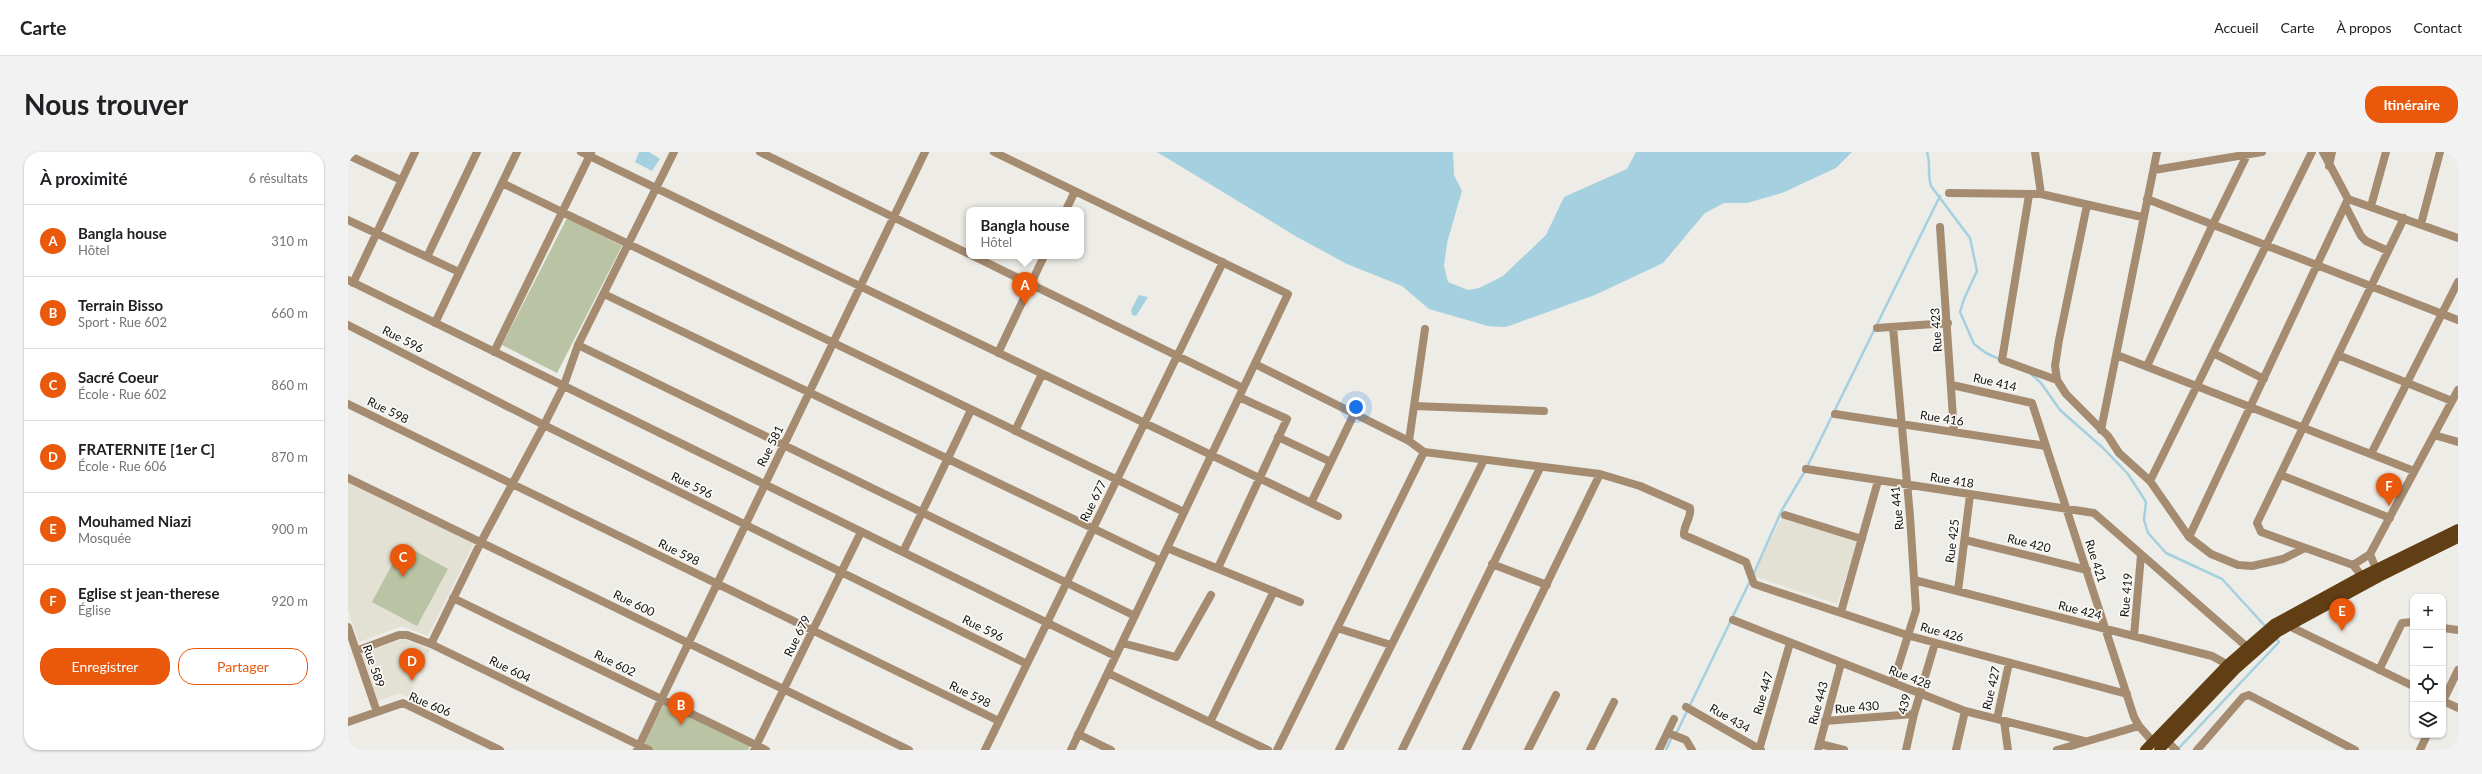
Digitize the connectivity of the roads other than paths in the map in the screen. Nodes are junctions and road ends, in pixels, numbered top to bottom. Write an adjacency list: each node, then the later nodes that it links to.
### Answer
1 (415, 152): 22 (street)
2 (477, 152): 48 (street)
3 (517, 152): 23 (street)
4 (581, 152): 18 (street)
5 (674, 152): 24 (street)
6 (760, 152): 35 (street)
7 (925, 152): 35 (street, Rue 581)
8 (994, 152): 25 (street)
9 (2035, 152): 27 (street)
10 (2157, 152): 21 (street)
11 (2262, 152): 19 (street)
12 (2312, 152): 45 (street)
13 (2323, 152): 20 (street)
14 (2332, 152): 20 (street)
15 (2386, 152): 32 (street)
16 (2440, 152): 40 (street)
17 (350, 154): 22 (street)
18 (591, 154): 24 (street); 34 (street)
19 (2248, 155): 21 (street); 39 (street)
20 (2329, 166): 30 (street)
21 (2154, 170): 29 (street)
22 (401, 180): 42 (street)
23 (502, 183): 34 (street); 53 (street)
24 (656, 188): 44 (street); 57 (street)
25 (1075, 191): 33 (street); 51 (street)
26 (1949, 192): 28 (street)
27 (2041, 194): 28 (street); 31 (street)
28 (2029, 195): 80 (street)
29 (2147, 199): 36 (street); 39 (street)
30 (2347, 203): 32 (street); 46 (street); 52 (street)
31 (2087, 204): 36 (street); 80 (street)
32 (2371, 206): 37 (street)
33 (1067, 207)
34 (562, 212): 44 (street); 70 (street)
35 (894, 217): 47 (street); 57 (street, Rue 581)
36 (2142, 217): 74 (street)
37 (2404, 218): 40 (street); 46 (street)
38 (348, 220): 42 (street)
39 (2213, 224): 45 (street); 77 (street)
40 (2421, 224): 43 (street)
41 (1940, 227): 63 (street, Rue 423)
42 (377, 234): 48 (street); 54 (street)
43 (2458, 238)
44 (628, 244): 59 (street); 68 (street)
45 (2266, 244): 52 (street); 71 (street)
46 (2388, 251): 58 (street)
47 (966, 253)
48 (427, 257): 53 (street)
49 (979, 259): 56 (street)
50 (1043, 259): 56 (street)
51 (1223, 262): 73 (street, Rue 677); 76 (street)
52 (2318, 265): 58 (street); 79 (street)
53 (459, 272): 62 (street)
54 (350, 282): 62 (street)
55 (2458, 282): 60 (street)
56 (1031, 284): 72 (street); 73 (street)
57 (860, 286): 68 (street, Rue 581); 72 (street)
58 (2371, 286): 60 (street); 75 (street)
59 (604, 294): 69 (street); 87 (street)
60 (2442, 314): 61 (street); 81 (street)
61 (2458, 320)
62 (435, 323): 70 (street)
63 (1948, 323): 65 (street); 83 (street, Rue 423)
64 (348, 325): 100 (street, Rue 596)
65 (1893, 327): 66 (street); 99 (street, Rue 441)
66 (1877, 328)
67 (1425, 329): 92 (street)
68 (833, 343): 87 (street, Rue 581); 94 (street)
69 (578, 345): 82 (street); 109 (street)
70 (494, 352): 82 (street)
71 (2214, 352): 79 (street); 84 (street)
72 (998, 353): 78 (street)
73 (1177, 355): 85 (street); 98 (street, Rue 677)
74 (2117, 355): 77 (street); 102 (street)
75 (2338, 355): 81 (street); 101 (street)
76 (1255, 364): 85 (street); 96 (street)
77 (2147, 366): 84 (street)
78 (1042, 374): 98 (street); 103 (street)
79 (2264, 379): 93 (street)
80 (2057, 380): 102 (street)
81 (2408, 383): 89 (street); 112 (street)
82 (564, 385): 100 (street); 127 (street)
83 (1952, 385): 90 (street, Rue 414); 104 (street, Rue 423)
84 (2197, 386): 93 (street); 126 (street)
85 (1243, 388): 88 (street)
86 (2458, 390): 89 (street)
87 (809, 392): 109 (street, Rue 581); 114 (street)
88 (1239, 397): 106 (street); 113 (street)
89 (2452, 401): 105 (street)
90 (2032, 403): 110 (street, Rue 421)
91 (348, 404): 128 (street, Rue 598)
92 (1414, 406): 95 (street); 107 (street)
93 (2251, 408): 101 (street); 142 (street)
94 (971, 410): 103 (street); 114 (street)
95 (1544, 411)
96 (1354, 414): 107 (street); 116 (street)
97 (1835, 414): 99 (street, Rue 416)
98 (1144, 423): 113 (street); 124 (street, Rue 677)
99 (1902, 424): 104 (street, Rue 416); 129 (street, Rue 441)
100 (544, 425): 128 (street); 138 (street, Rue 596)
101 (2303, 428): 112 (street); 121 (street)
102 (2101, 430): 126 (street)
103 (1015, 431): 124 (street)
104 (1954, 432): 110 (street, Rue 416)
105 (2434, 435): 108 (street); 119 (street)
106 (1278, 437): 116 (street); 123 (street)
107 (1409, 441): 111 (street)
108 (2458, 442)
109 (783, 445): 127 (street, Rue 581); 133 (street)
110 (2046, 446): 132 (street, Rue 421)
111 (1424, 452): 115 (street); 176 (street)
112 (2371, 454): 119 (street)
113 (1211, 455): 123 (street); 134 (street)
114 (948, 459): 133 (street); 139 (street)
115 (1484, 460): 117 (street); 189 (street)
116 (1330, 462): 131 (street)
117 (1540, 468): 120 (street); 153 (street)
118 (1806, 470): 125 (street, Rue 418)
119 (2414, 472): 137 (street)
120 (1600, 474): 163 (street); 169 (street, Rue 426)
121 (2281, 475): 137 (street); 148 (street)
122 (348, 478): 146 (street, Rue 600)
123 (1260, 478): 131 (street); 155 (street)
124 (1117, 480): 134 (street); 139 (street, Rue 677)
125 (1878, 481): 129 (street, Rue 418); 144 (street)
126 (2150, 481): 142 (street)
127 (764, 484): 138 (street, Rue 581); 141 (street)
128 (514, 485): 146 (street); 162 (street, Rue 598)
129 (1907, 485): 130 (street, Rue 418); 160 (street, Rue 441)
130 (1970, 495): 132 (street, Rue 418); 145 (street, Rue 425)
131 (1311, 503): 136 (street)
132 (2066, 509): 151 (street, Rue 418); 156 (street, Rue 421)
133 (922, 512): 149 (street); 161 (street)
134 (1184, 512): 147 (street)
135 (1785, 515): 144 (street)
136 (1338, 516)
137 (2390, 518): 150 (street)
138 (745, 524): 157 (street, Rue 596); 162 (street, Rue 581)
139 (1093, 529): 152 (street); 161 (street, Rue 677)
140 (2458, 529): 158 (main road)
141 (861, 532): 149 (street); 157 (street, Rue 679)
142 (2190, 537): 148 (street)
143 (2458, 538): 158 (main road)
144 (1862, 539): 169 (street)
145 (1965, 540): 156 (street, Rue 420); 165 (street, Rue 425)
146 (481, 542): 167 (street); 184 (street, Rue 600)
147 (1167, 548): 152 (street); 155 (street)
148 (2305, 548): 154 (street)
149 (903, 552): 173 (street)
150 (2370, 554): 154 (street); 158 (street)
151 (2141, 555): 182 (street, Rue 419); 190 (street)
152 (1161, 561): 170 (street)
153 (1492, 564): 163 (street); 241 (street)
154 (2353, 565): 159 (street)
155 (1218, 568): 164 (street)
156 (2086, 570): 178 (street, Rue 421)
157 (842, 572): 179 (street, Rue 679); 195 (street, Rue 596)
158 (2378, 573): 159 (main road); 174 (main road)
159 (2362, 576): 174 (main road)
160 (1914, 580): 165 (street, Rue 424); 181 (street, Rue 441)
161 (1066, 583): 170 (street); 173 (street, Rue 677)
162 (716, 584): 179 (street, Rue 598); 184 (street, Rue 581)
163 (1547, 585): 242 (street)
164 (1274, 590): 168 (street); 220 (street)
165 (1958, 591): 178 (street, Rue 424)
166 (1211, 595): 188 (street)
167 (453, 598): 187 (street); 207 (street, Rue 602)
168 (1300, 602)
169 (1841, 612): 181 (street, Rue 426)
170 (1134, 616): 188 (street)
171 (1733, 620): 185 (street, Rue 428)
172 (2410, 622): 197 (street)
173 (1047, 623): 192 (street); 195 (street, Rue 677)
174 (2280, 625): 183 (main road); 197 (street)
175 (348, 627): 191 (street, Rue 589)
176 (1337, 628): 189 (street); 239 (street)
177 (2446, 628): 180 (street)
178 (2106, 629): 182 (street, Rue 424); 204 (street, Rue 421)
179 (813, 630): 202 (street, Rue 679); 217 (street, Rue 598)
180 (2458, 630)
181 (1910, 636): 186 (street, Rue 426); 200 (street, Rue 441)
182 (2134, 636): 196 (street, Rue 424)
183 (2265, 636): 190 (main road); 196 (main road)
184 (688, 643): 202 (street, Rue 600); 207 (street, Rue 581)
185 (1790, 643): 193 (street, Rue 428); 247 (street, Rue 447)
186 (1935, 643): 194 (street, Rue 426); 203 (street, 439)
187 (431, 644): 191 (street, Rue 604); 228 (street, Rue 604)
188 (1122, 644): 192 (street)
189 (1391, 645): 240 (street)
190 (2246, 647): 196 (main road)
191 (356, 651): 213 (street, Rue 589)
192 (1115, 656): 199 (street)
193 (1842, 663): 200 (street, Rue 428); 218 (street, Rue 443)
194 (2010, 663): 204 (street, Rue 426); 216 (street, Rue 427)
195 (1027, 664): 217 (street, Rue 677)
196 (2232, 667): 226 (main road); 230 (main road)
197 (2379, 670): 201 (street)
198 (2458, 670): 206 (street)
199 (1108, 673): 220 (street); 223 (street)
200 (1893, 683): 203 (street, Rue 428)
201 (2410, 685)
202 (784, 690): 229 (street, Rue 679); 234 (street, Rue 600)
203 (1920, 693): 212 (street, Rue 428); 214 (street, 439)
204 (2127, 694): 221 (street, Rue 421)
205 (1556, 695): 243 (street)
206 (2446, 695)
207 (661, 699): 228 (street, Rue 581); 229 (street, Rue 602)
208 (1614, 702): 244 (street)
209 (2445, 702): 211 (street)
210 (1686, 708): 247 (street, Rue 434)
211 (2458, 708)
212 (1965, 711): 216 (street, Rue 428); 250 (street)
213 (377, 712): 219 (street, Rue 606); 231 (street, Rue 606)
214 (1914, 714): 218 (street, Rue 430); 249 (street, 439)
215 (1674, 719): 222 (street)
216 (2000, 720): 225 (street, Rue 428); 251 (street, Rue 427)
217 (999, 721): 235 (street, Rue 677)
218 (1826, 721): 227 (street, Rue 443)
219 (348, 722)
220 (1210, 722): 238 (street)
221 (2139, 726): 225 (street, Rue 428); 230 (street, Rue 421)
222 (1668, 733): 245 (street); 246 (street)
223 (1078, 734): 236 (street); 237 (street)
224 (2426, 738): 256 (street)
225 (2084, 741): 252 (street, Rue 428)
226 (2167, 741): 230 (main road); 253 (street)
227 (1819, 747): 248 (street)
228 (638, 748): 232 (street, Rue 604)
229 (756, 748): 233 (street, Rue 602)
230 (2152, 748)
231 (500, 750)
232 (649, 750)
233 (766, 750)
234 (909, 750)
235 (985, 750)
236 (1071, 750)
237 (1111, 750)
238 (1268, 750)
239 (1277, 750)
240 (1339, 750)
241 (1402, 750)
242 (1466, 750)
243 (1528, 750)
244 (1590, 750)
245 (1659, 750)
246 (1692, 750)
247 (1759, 750)
248 (1844, 750)
249 (1906, 750)
250 (1956, 750)
251 (2008, 750)
252 (2057, 750)
253 (2176, 750)
254 (2198, 750): 255 (street)
255 (2355, 750)
256 (2420, 750)

